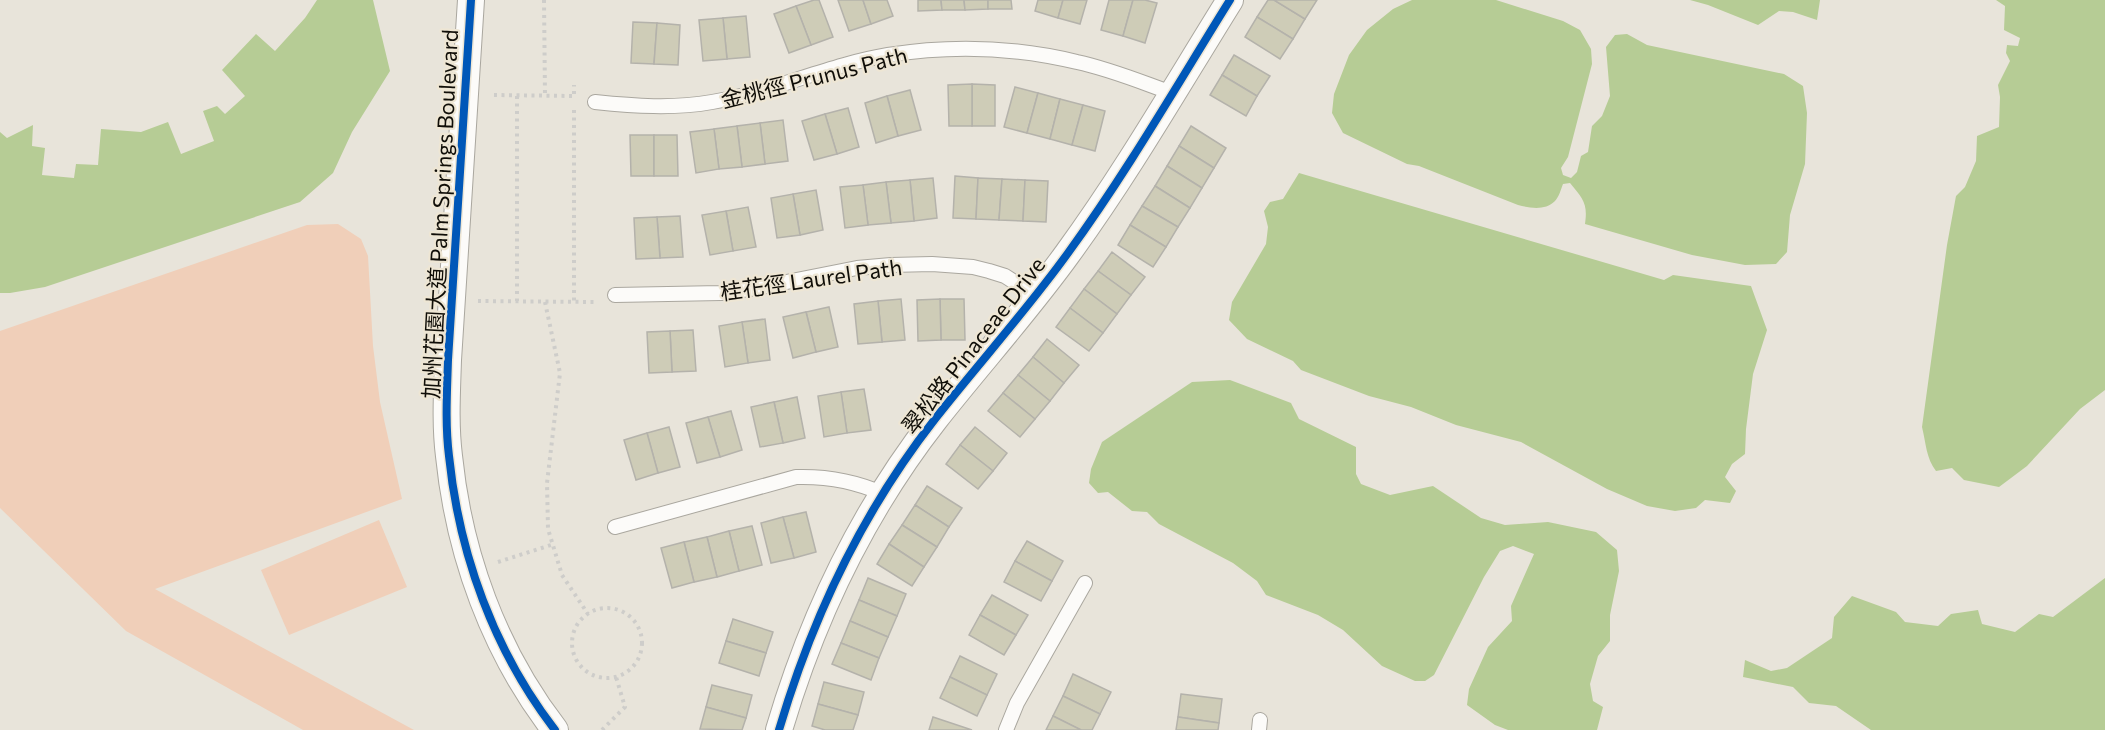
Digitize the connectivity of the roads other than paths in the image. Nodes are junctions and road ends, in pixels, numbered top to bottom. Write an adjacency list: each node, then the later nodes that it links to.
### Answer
1 (471, 0): 10 (street, 加州花園大道 Palm Springs Boulevard)
2 (1230, 0): 3 (street, 翠松路 Pinaceae Drive)
3 (1172, 93): 4 (lane, 金桃徑 Prunus Path); 6 (street, 翠松路 Pinaceae Drive)
4 (595, 102)
5 (615, 295): 6 (lane, 桂花徑 Laurel Path)
6 (1036, 296): 7 (street, 翠松路 Pinaceae Drive)
7 (884, 494): 8 (lane); 11 (street, 翠松路 Pinaceae Drive)
8 (615, 527)
9 (1085, 583): 12 (lane)
10 (555, 730)
11 (779, 730)
12 (1006, 730)

